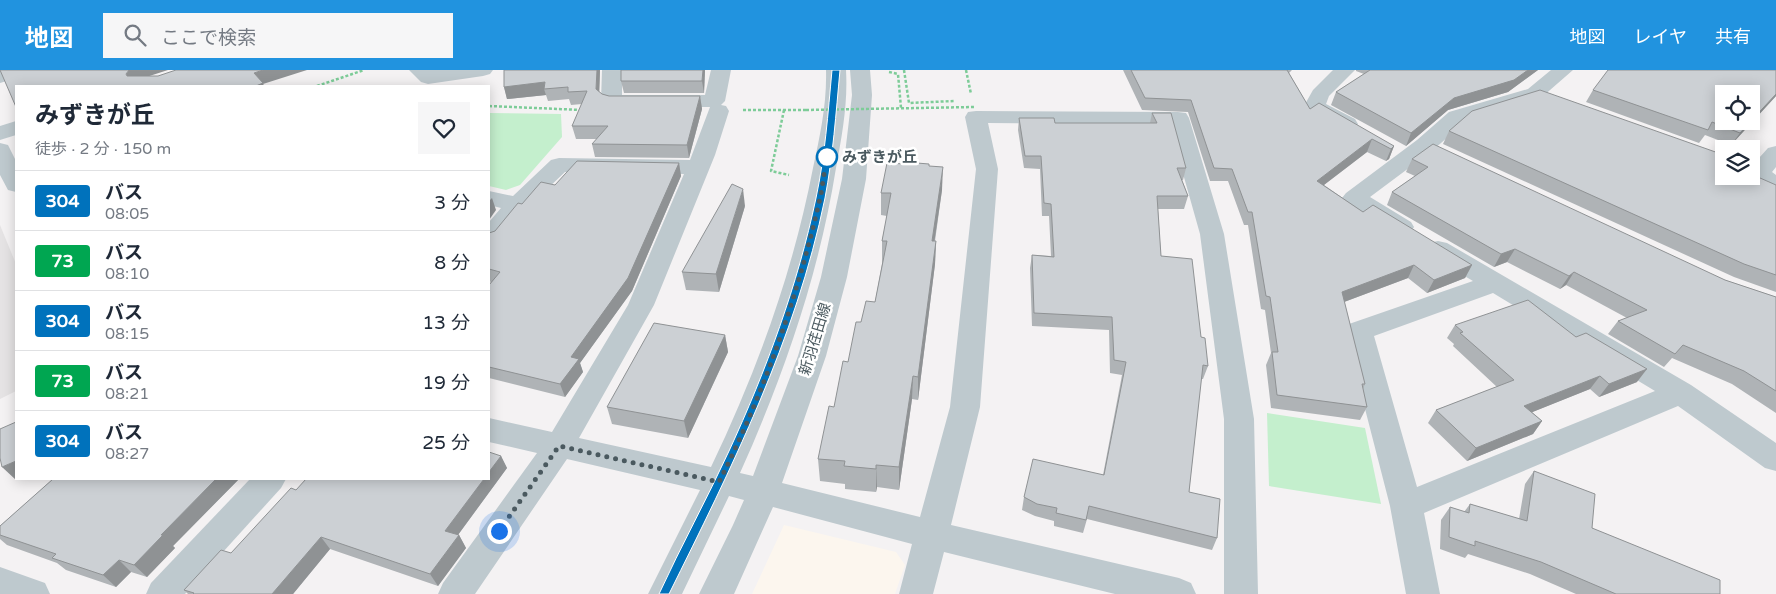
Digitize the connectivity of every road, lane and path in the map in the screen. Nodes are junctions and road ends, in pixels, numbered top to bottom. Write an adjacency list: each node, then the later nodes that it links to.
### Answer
1 (23, 70): 12 (street)
2 (364, 70): 13 (path)
3 (419, 70): 4 (street)
4 (483, 70)
5 (612, 70): 6 (street)
6 (721, 70)
7 (836, 70): 39 (street)
8 (904, 70): 14 (path)
9 (1344, 70): 23 (street)
10 (1563, 70): 33 (street)
11 (875, 71): 17 (path); 40 (street, 新羽荏田線)
12 (0, 77)
13 (320, 85)
14 (954, 102)
15 (490, 106): 18 (path)
16 (974, 107): 17 (path, bridge)
17 (901, 108): 19 (path, bridge)
18 (583, 110)
19 (784, 110): 20 (path); 27 (path)
20 (718, 111): 26 (street)
21 (15, 128): 22 (street)
22 (0, 133)
23 (1366, 134)
24 (0, 150): 29 (street)
25 (1776, 153): 28 (street)
26 (698, 167): 31 (street); 36 (street)
27 (789, 175)
28 (1762, 177)
29 (15, 183)
30 (490, 198): 31 (street)
31 (518, 204): 32 (street)
32 (490, 236)
33 (1494, 282): 34 (street); 41 (street)
34 (1681, 393): 37 (street); 41 (street)
35 (490, 430): 36 (street)
36 (559, 446): 39 (street); 46 (street)
37 (1776, 459)
38 (269, 480): 45 (street)
39 (719, 482): 40 (street); 47 (street)
40 (763, 491): 42 (street); 48 (street, 新羽荏田線)
41 (1406, 506): 52 (street)
42 (933, 535): 49 (street); 50 (street); 51 (street)
43 (0, 582): 44 (street)
44 (33, 594)
45 (163, 594)
46 (455, 594)
47 (665, 594)
48 (716, 594)
49 (916, 594)
50 (1178, 594)
51 (1241, 594)
52 (1423, 594)

